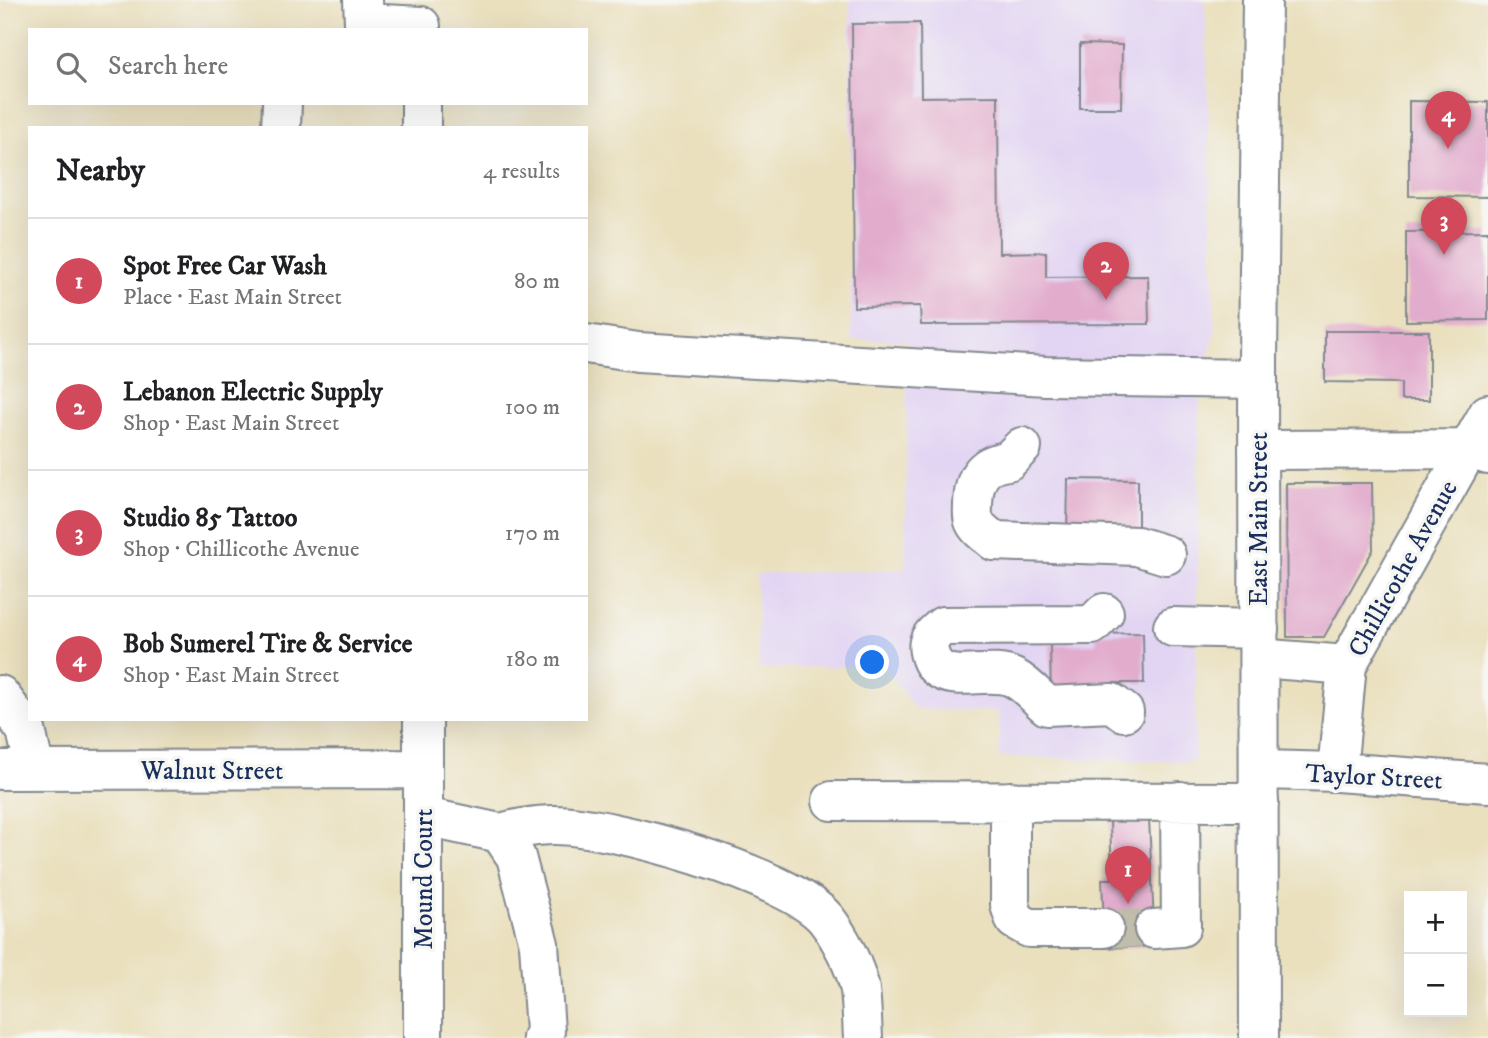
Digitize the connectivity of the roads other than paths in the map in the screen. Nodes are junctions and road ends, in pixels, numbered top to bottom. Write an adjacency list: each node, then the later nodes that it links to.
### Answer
1 (363, 0): 3 (street)
2 (1262, 0): 9 (street, East Main Street)
3 (421, 19)
4 (282, 105): 6 (street)
5 (421, 105): 7 (street)
6 (281, 126)
7 (421, 126)
8 (588, 344): 9 (street)
9 (1258, 379): 12 (street, East Main Street)
10 (1488, 414): 13 (street, Chillicothe Avenue)
11 (1022, 447): 14 (street)
12 (1258, 450): 13 (street); 17 (street, East Main Street)
13 (1478, 452): 18 (street, Chillicothe Avenue)
14 (1166, 555)
15 (1104, 613): 20 (street)
16 (1173, 627): 17 (street)
17 (1259, 644): 18 (street); 26 (street, East Main Street)
18 (1347, 665): 24 (street, Chillicothe Avenue)
19 (0, 695): 23 (street)
20 (1124, 712)
21 (423, 721): 22 (street, Mound Court)
22 (423, 769): 23 (street, Walnut Street); 30 (street, Mound Court)
23 (17, 770)
24 (1337, 772): 25 (street, Taylor Street); 26 (street, Taylor Street)
25 (1488, 783)
26 (1259, 786): 29 (street, Taylor Street); 37 (street, East Main Street)
27 (832, 801): 28 (street, Taylor Street)
28 (1010, 801): 29 (street, Taylor Street); 32 (street)
29 (1180, 801): 33 (street)
30 (423, 819): 31 (street); 34 (street, Mound Court)
31 (500, 833): 35 (street); 36 (street)
32 (1104, 928)
33 (1154, 929)
34 (423, 1038)
35 (542, 1038)
36 (863, 1038)
37 (1259, 1038)

